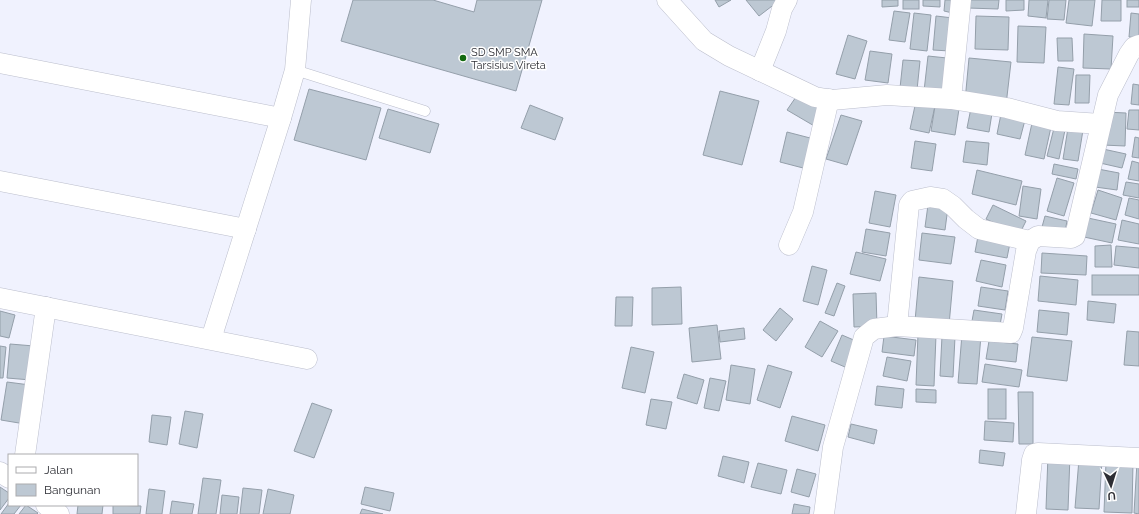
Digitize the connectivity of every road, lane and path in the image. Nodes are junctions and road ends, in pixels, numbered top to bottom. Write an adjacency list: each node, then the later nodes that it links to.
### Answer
1 (301, 0): 7 (street)
2 (667, 0): 8 (street)
3 (787, 0): 8 (street)
4 (961, 0): 9 (street)
5 (1139, 45): 13 (street)
6 (0, 63): 12 (street)
7 (295, 70): 11 (lane); 12 (street)
8 (760, 71): 10 (street)
9 (951, 99): 10 (street); 13 (street)
10 (829, 100): 17 (street)
11 (425, 111)
12 (281, 118): 15 (street)
13 (1101, 124): 16 (street)
14 (0, 181): 15 (street)
15 (246, 229): 21 (street)
16 (1030, 241): 20 (street); 20 (street)
17 (789, 245)
18 (0, 298): 19 (street)
19 (46, 307): 21 (street); 23 (street)
20 (897, 326): 27 (street)
21 (211, 339): 22 (street)
22 (307, 359)
23 (25, 454)
24 (1139, 458): 28 (street)
25 (47, 506): 26 (street)
26 (59, 514)
27 (824, 514)
28 (1026, 514)

